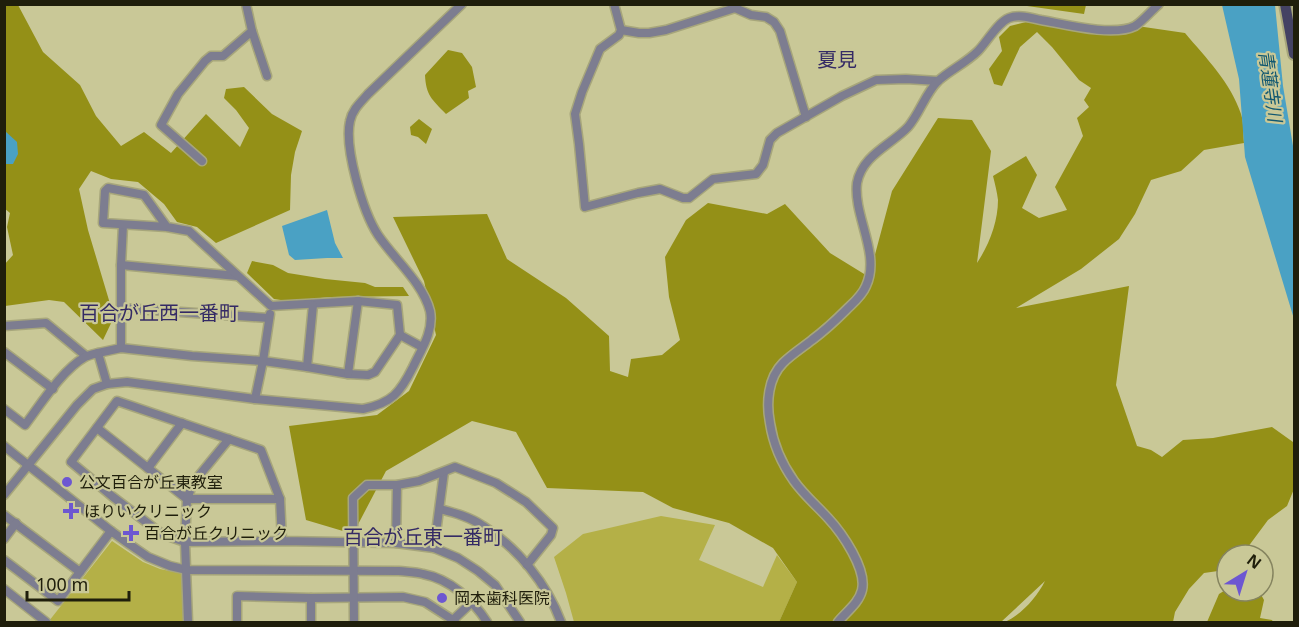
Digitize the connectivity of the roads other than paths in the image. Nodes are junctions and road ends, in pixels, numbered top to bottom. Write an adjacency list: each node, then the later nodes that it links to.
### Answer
1 (246, 4): 8 (street)
2 (462, 4): 25 (street)
3 (614, 4): 7 (street)
4 (1159, 4): 11 (street)
5 (1285, 4): 9 (main road)
6 (735, 6): 7 (street); 12 (street)
7 (621, 30): 12 (street)
8 (252, 31): 10 (street); 13 (street)
9 (1294, 54)
10 (267, 76)
11 (938, 81): 12 (street); 76 (street)
12 (806, 117)
13 (202, 161)
14 (123, 225): 15 (street); 15 (street); 16 (street)
15 (167, 227): 17 (street)
16 (121, 265): 17 (street); 21 (street)
17 (238, 276): 20 (street)
18 (358, 301): 19 (street); 24 (street); 32 (street)
19 (314, 304): 20 (street); 31 (street)
20 (271, 306): 22 (street)
21 (121, 308): 22 (street); 26 (street)
22 (269, 318): 30 (street)
23 (4, 326): 29 (street)
24 (400, 335): 25 (street); 32 (street)
25 (422, 347): 35 (street)
26 (122, 348): 28 (street); 30 (street)
27 (4, 352): 34 (street)
28 (98, 353): 29 (street); 33 (street)
29 (86, 356): 34 (street)
30 (263, 362): 31 (street); 35 (street)
31 (307, 367): 32 (street)
32 (348, 374)
33 (107, 384): 35 (street); 41 (street)
34 (53, 389): 36 (street)
35 (255, 399)
36 (4, 409)
37 (182, 423): 38 (street); 39 (street); 42 (street)
38 (97, 428): 42 (street); 54 (street)
39 (229, 439): 46 (street); 47 (street)
40 (4, 446): 41 (street)
41 (29, 466): 45 (street); 51 (street)
42 (148, 468): 46 (street)
43 (444, 472): 44 (street); 48 (street); 59 (street)
44 (397, 485): 55 (street); 56 (street)
45 (4, 495)
46 (187, 499): 47 (street); 54 (street)
47 (280, 499): 53 (street)
48 (440, 509): 57 (street); 59 (street)
49 (4, 515): 50 (street)
50 (16, 524): 52 (street); 62 (street)
51 (111, 531): 60 (street); 62 (street)
52 (4, 539)
53 (282, 541): 54 (street); 55 (street)
54 (185, 542): 60 (street)
55 (353, 543): 56 (street); 61 (street)
56 (396, 543): 57 (street)
57 (434, 548): 74 (street)
58 (4, 560): 62 (street)
59 (527, 565): 75 (street)
60 (187, 570): 61 (street); 69 (street)
61 (353, 571): 65 (street); 66 (street)
62 (80, 572)
63 (4, 590): 68 (street)
64 (311, 598): 65 (street); 70 (street); 71 (street)
65 (354, 598): 67 (street); 72 (street)
66 (472, 602): 67 (street); 73 (street)
67 (454, 621)
68 (46, 622)
69 (188, 622)
70 (237, 622)
71 (311, 622)
72 (354, 622)
73 (487, 622)
74 (520, 622)
75 (561, 622)
76 (838, 622)

